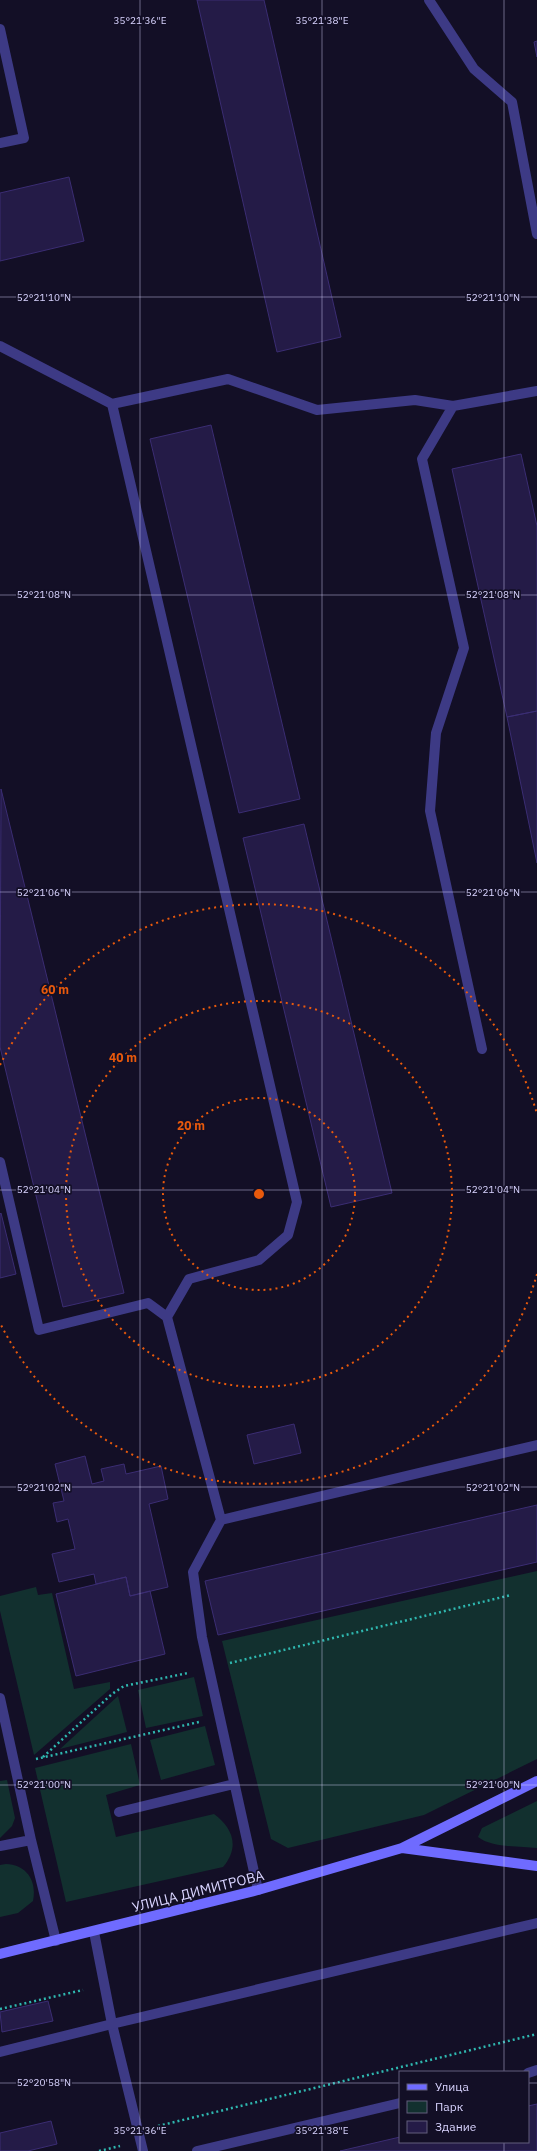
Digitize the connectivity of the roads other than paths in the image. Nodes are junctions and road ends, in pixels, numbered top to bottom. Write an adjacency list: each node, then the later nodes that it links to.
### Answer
1 (429, 0): 4 (street)
2 (0, 29): 3 (street)
3 (0, 144)
4 (537, 234)
5 (0, 346): 7 (street)
6 (537, 391): 8 (street)
7 (112, 404): 8 (street); 11 (street)
8 (454, 406): 9 (street)
9 (482, 1049)
10 (0, 1162): 11 (street)
11 (167, 1317): 13 (street)
12 (537, 1445): 13 (street)
13 (221, 1520): 16 (street)
14 (0, 1698): 18 (street)
15 (537, 1781): 20 (main road)
16 (234, 1784): 17 (street); 22 (street)
17 (119, 1812)
18 (31, 1840): 19 (street); 25 (street)
19 (0, 1846)
20 (402, 1848): 21 (main road); 22 (main road, УЛИЦА ДИМИТРОВА)
21 (537, 1866)
22 (258, 1890): 24 (main road, УЛИЦА ДИМИТРОВА)
23 (537, 1923): 27 (street)
24 (94, 1932): 25 (main road, УЛИЦА ДИМИТРОВА); 27 (street)
25 (56, 1941): 26 (main road, УЛИЦА ДИМИТРОВА)
26 (0, 1954)
27 (112, 2024): 28 (street); 30 (street)
28 (0, 2052)
29 (399, 2103): 31 (street)
30 (143, 2151)
31 (197, 2151)

